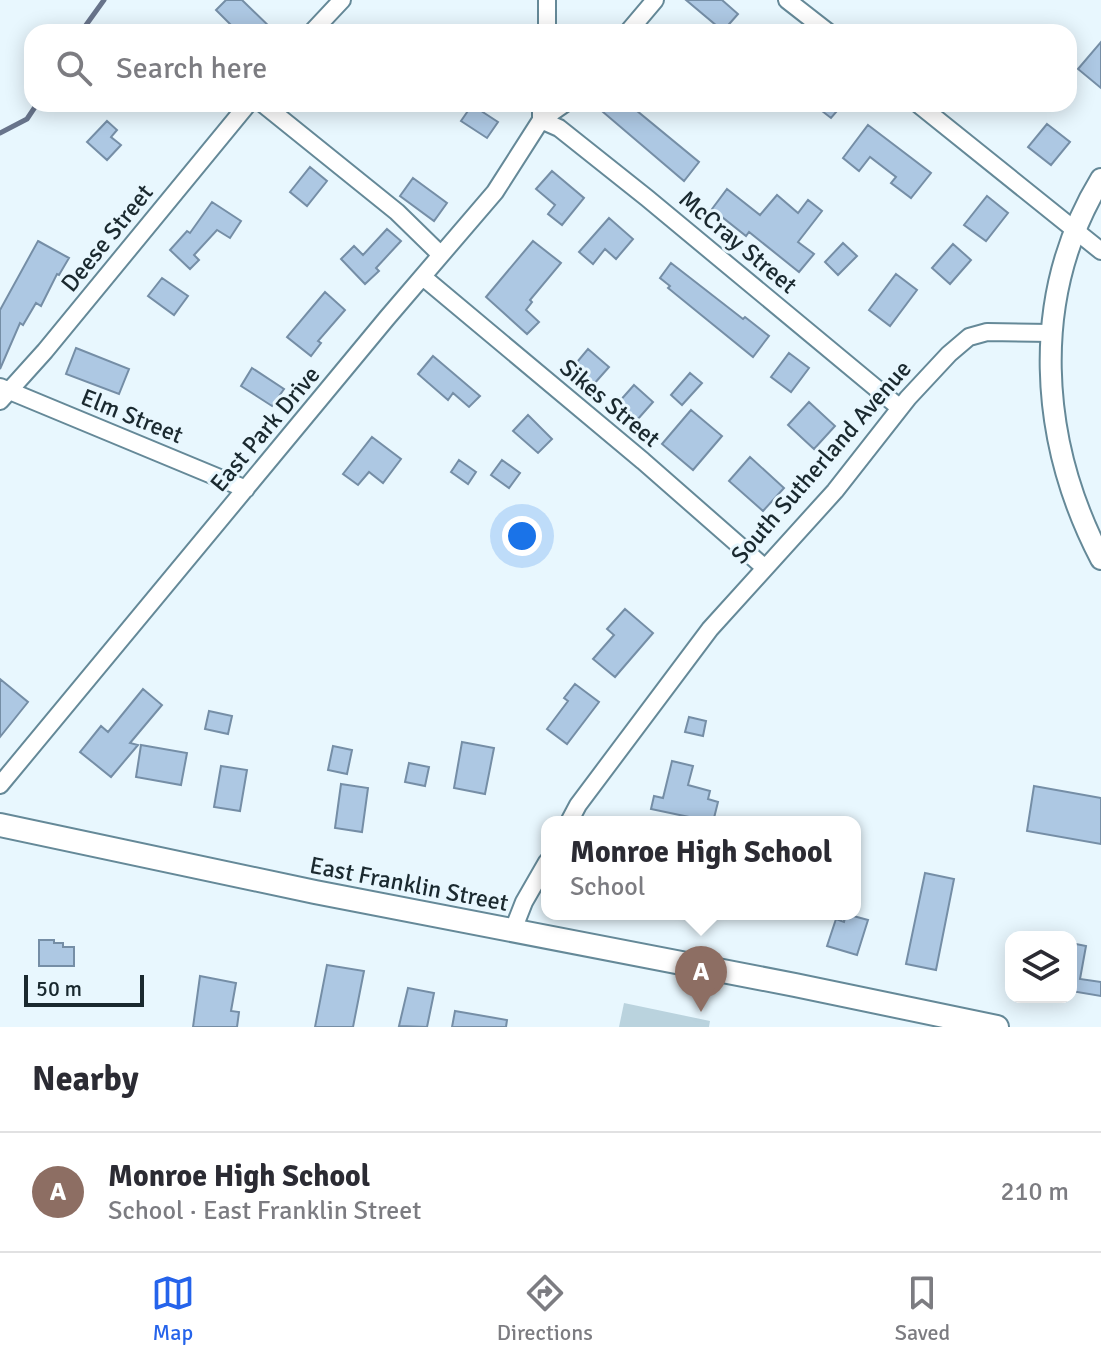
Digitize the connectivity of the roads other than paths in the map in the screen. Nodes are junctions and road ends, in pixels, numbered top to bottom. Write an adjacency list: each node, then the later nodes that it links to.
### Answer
1 (342, 0): 5 (street)
2 (547, 0): 6 (street)
3 (655, 0): 7 (street)
4 (787, 0): 8 (street)
5 (320, 24)
6 (547, 24)
7 (635, 24)
8 (818, 24)
9 (241, 112): 19 (street, Deese Street)
10 (273, 112): 16 (street)
11 (541, 112): 16 (street, East Park Drive); 20 (street, McCray Street)
12 (928, 112): 14 (street)
13 (1101, 179): 14 (street)
14 (1076, 231): 15 (street); 18 (street)
15 (1101, 251)
16 (441, 255): 17 (street, East Park Drive)
17 (423, 277): 21 (street, East Park Drive); 23 (street, Sikes Street)
18 (1051, 333): 20 (street, South Sutherland Avenue); 22 (street)
19 (3, 392): 21 (street, Elm Street)
20 (900, 408): 23 (street, South Sutherland Avenue)
21 (246, 489): 24 (street, East Park Drive)
22 (1101, 559)
23 (765, 568): 25 (street, South Sutherland Avenue)
24 (0, 785)
25 (572, 816)
26 (0, 825): 28 (main road, East Franklin Street)
27 (541, 872): 28 (street)
28 (513, 930): 29 (main road, East Franklin Street)
29 (997, 1027)

